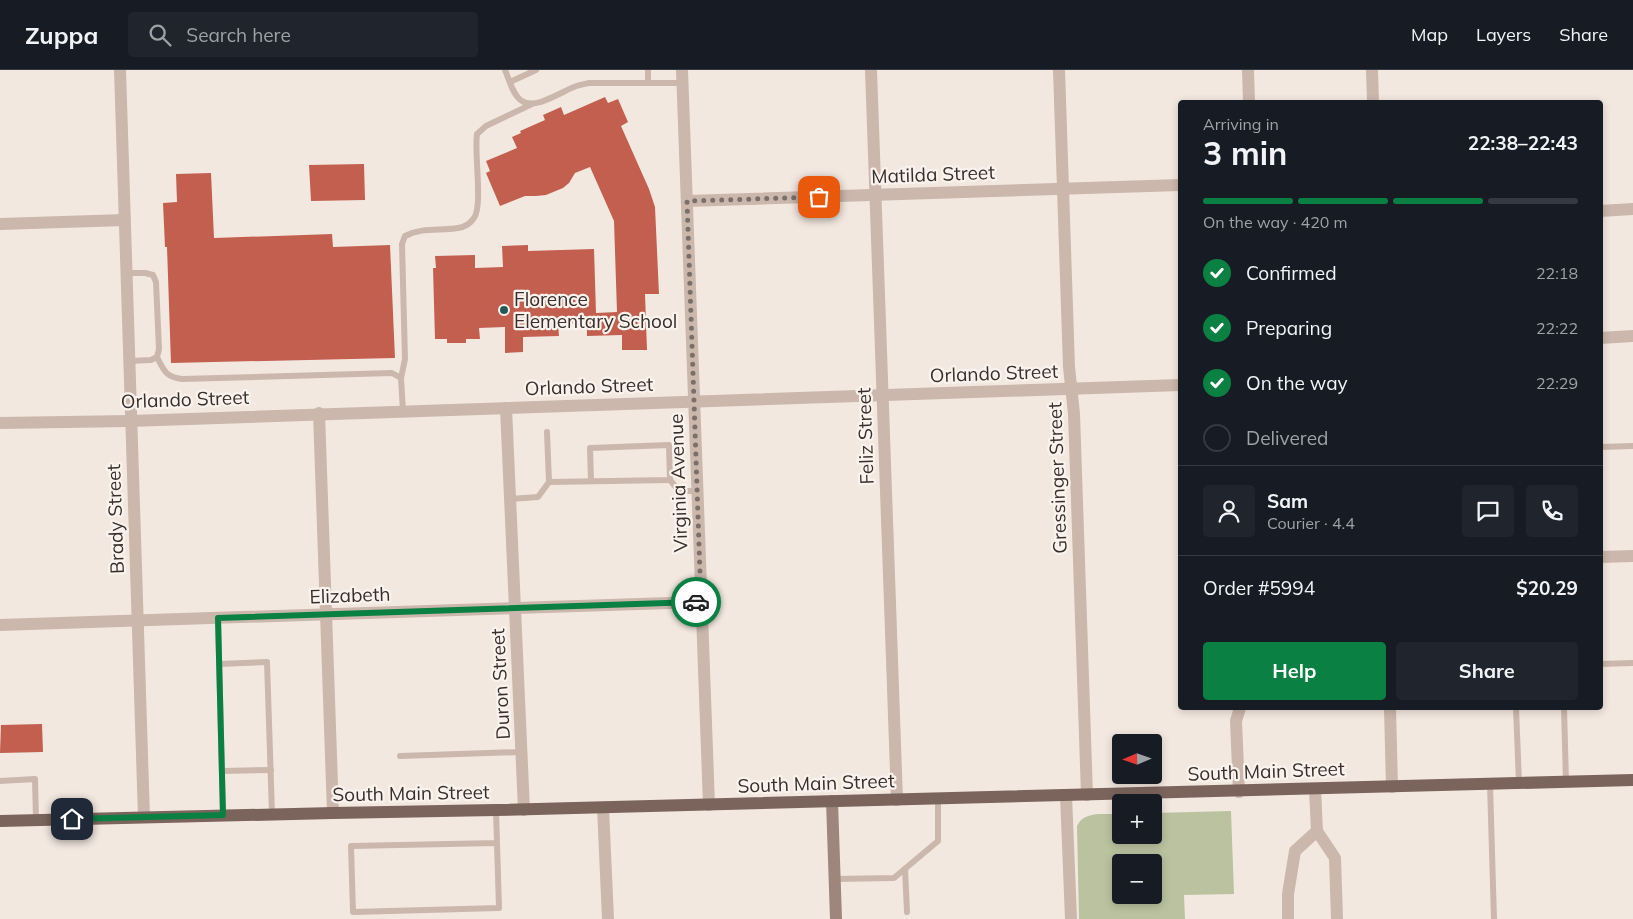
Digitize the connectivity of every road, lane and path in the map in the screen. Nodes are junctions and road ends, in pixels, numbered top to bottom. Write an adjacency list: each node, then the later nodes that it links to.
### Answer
1 (120, 70): 21 (street, Brady Street)
2 (505, 70): 10 (lane)
3 (536, 70): 10 (lane)
4 (648, 70): 11 (lane)
5 (871, 70): 17 (street, Feliz Street)
6 (1059, 70): 16 (street, Gressinger Street)
7 (1248, 70): 12 (street)
8 (1372, 70): 13 (street)
9 (683, 76): 11 (lane); 18 (street, Virginia Avenue)
10 (510, 82): 14 (lane)
11 (648, 83): 14 (lane)
12 (1249, 100)
13 (1373, 100)
14 (532, 104): 28 (lane)
15 (1178, 185): 16 (street, Matilda Street)
16 (1063, 189): 17 (street, Matilda Street); 30 (street, Gressinger Street)
17 (876, 195): 18 (street, Matilda Street); 31 (street, Feliz Street)
18 (687, 201): 32 (street, Virginia Avenue)
19 (1633, 209): 20 (street)
20 (1603, 211)
21 (125, 220): 22 (street); 23 (street, Brady Street)
22 (0, 224)
23 (127, 273): 26 (lane); 27 (street, Brady Street)
24 (1633, 336): 25 (street)
25 (1603, 338)
26 (157, 357): 27 (lane); 28 (lane)
27 (130, 361): 36 (street, Brady Street)
28 (401, 378): 34 (lane)
29 (1178, 385): 30 (street, Orlando Street)
30 (1071, 389): 31 (street, Orlando Street); 74 (street, Gressinger Street)
31 (882, 395): 32 (street, Orlando Street); 76 (street, Feliz Street)
32 (694, 402): 33 (street, Orlando Street); 44 (street, Virginia Avenue)
33 (506, 408): 34 (street, Orlando Street); 45 (street, Duron Street)
34 (403, 411): 35 (street, Orlando Street)
35 (320, 413): 36 (street, Orlando Street); 50 (street)
36 (130, 420): 37 (street, Orlando Street); 52 (street, Brady Street)
37 (0, 423)
38 (547, 432): 43 (lane)
39 (1633, 446): 40 (lane)
40 (1603, 448)
41 (670, 480): 42 (lane); 42 (lane); 44 (lane)
42 (591, 481): 43 (lane)
43 (549, 482): 45 (lane)
44 (697, 492): 48 (street, Virginia Avenue)
45 (510, 499): 49 (street, Duron Street)
46 (1633, 556): 47 (street)
47 (1603, 557)
48 (701, 602): 49 (street, Elizabeth); 78 (street, Virginia Avenue)
49 (515, 608): 50 (street, Elizabeth); 61 (street, Duron Street)
50 (326, 614): 51 (street, Elizabeth); 82 (street)
51 (218, 618): 52 (street, Elizabeth); 55 (lane)
52 (137, 621): 53 (street, Elizabeth); 85 (street, Brady Street)
53 (0, 625)
54 (1633, 663): 56 (lane)
55 (219, 664): 63 (lane); 64 (lane)
56 (1603, 664)
57 (1239, 710): 72 (street)
58 (1390, 710): 70 (street)
59 (1516, 710): 69 (lane)
60 (1564, 710): 67 (lane)
61 (521, 752): 62 (lane); 81 (street, Duron Street)
62 (400, 756)
63 (271, 770): 64 (lane); 83 (lane)
64 (222, 772): 84 (lane)
65 (1633, 780): 67 (main road, South Main Street)
66 (0, 781): 86 (lane)
67 (1566, 782): 69 (main road, South Main Street)
68 (1490, 784): 69 (main road, South Main Street); 70 (main road, South Main Street); 98 (lane)
69 (1519, 784)
70 (1392, 787): 71 (main road, South Main Street)
71 (1315, 789): 72 (main road, South Main Street); 88 (street)
72 (1239, 792): 74 (main road, South Main Street)
73 (1066, 795): 74 (main road, South Main Street); 75 (main road, South Main Street); 95 (street)
74 (1087, 795)
75 (938, 799): 76 (main road, South Main Street); 90 (lane)
76 (897, 800): 77 (main road, South Main Street)
77 (832, 802): 78 (main road, South Main Street); 91 (street)
78 (708, 805): 79 (main road, South Main Street)
79 (603, 808): 81 (main road, South Main Street); 93 (street)
80 (496, 810): 81 (main road, South Main Street); 82 (main road, South Main Street); 89 (lane)
81 (524, 810)
82 (333, 813): 83 (main road, South Main Street)
83 (272, 814): 84 (main road, South Main Street)
84 (223, 815): 85 (main road, South Main Street)
85 (144, 817): 86 (main road, South Main Street)
86 (36, 820): 87 (main road, South Main Street)
87 (0, 821)
88 (1317, 831): 96 (street); 97 (street)
89 (497, 843): 89 (lane)
90 (905, 869): 91 (lane); 92 (lane)
91 (835, 879): 94 (street)
92 (907, 912)
93 (608, 919)
94 (836, 919)
95 (1071, 919)
96 (1288, 919)
97 (1337, 919)
98 (1494, 919)

